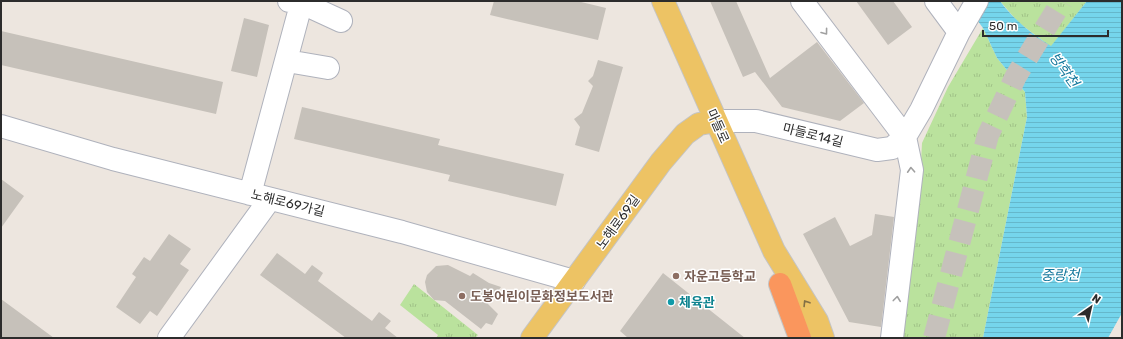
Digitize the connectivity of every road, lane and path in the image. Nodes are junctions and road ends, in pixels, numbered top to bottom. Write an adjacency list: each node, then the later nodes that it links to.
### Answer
1 (663, 1): 10 (main road, 마들로)
2 (802, 1): 12 (street, one-way to 12)
3 (936, 1): 7 (street)
4 (977, 1): 7 (street, 마들로14길)
5 (298, 2): 6 (street); 8 (street)
6 (341, 21)
7 (962, 28): 12 (street, 마들로14길)
8 (287, 61): 9 (street); 13 (street)
9 (328, 68)
10 (716, 121): 12 (street, 마들로14길); 14 (main road, 마들로); 15 (main road, 노해로69길)
11 (1, 126): 13 (street, 노해로69가길)
12 (905, 137): 22 (street, one-way to 12)
13 (260, 197): 15 (street, 노해로69가길); 17 (street)
14 (774, 251): 16 (main road, 마들로); 21 (main road, 마들로, one-way to 14)
15 (574, 281): 18 (main road, 노해로69길)
16 (780, 284): 19 (main road, 마들로); 20 (highway)
17 (169, 338)
18 (532, 338)
19 (789, 338)
20 (800, 338)
21 (822, 338)
22 (892, 338)

